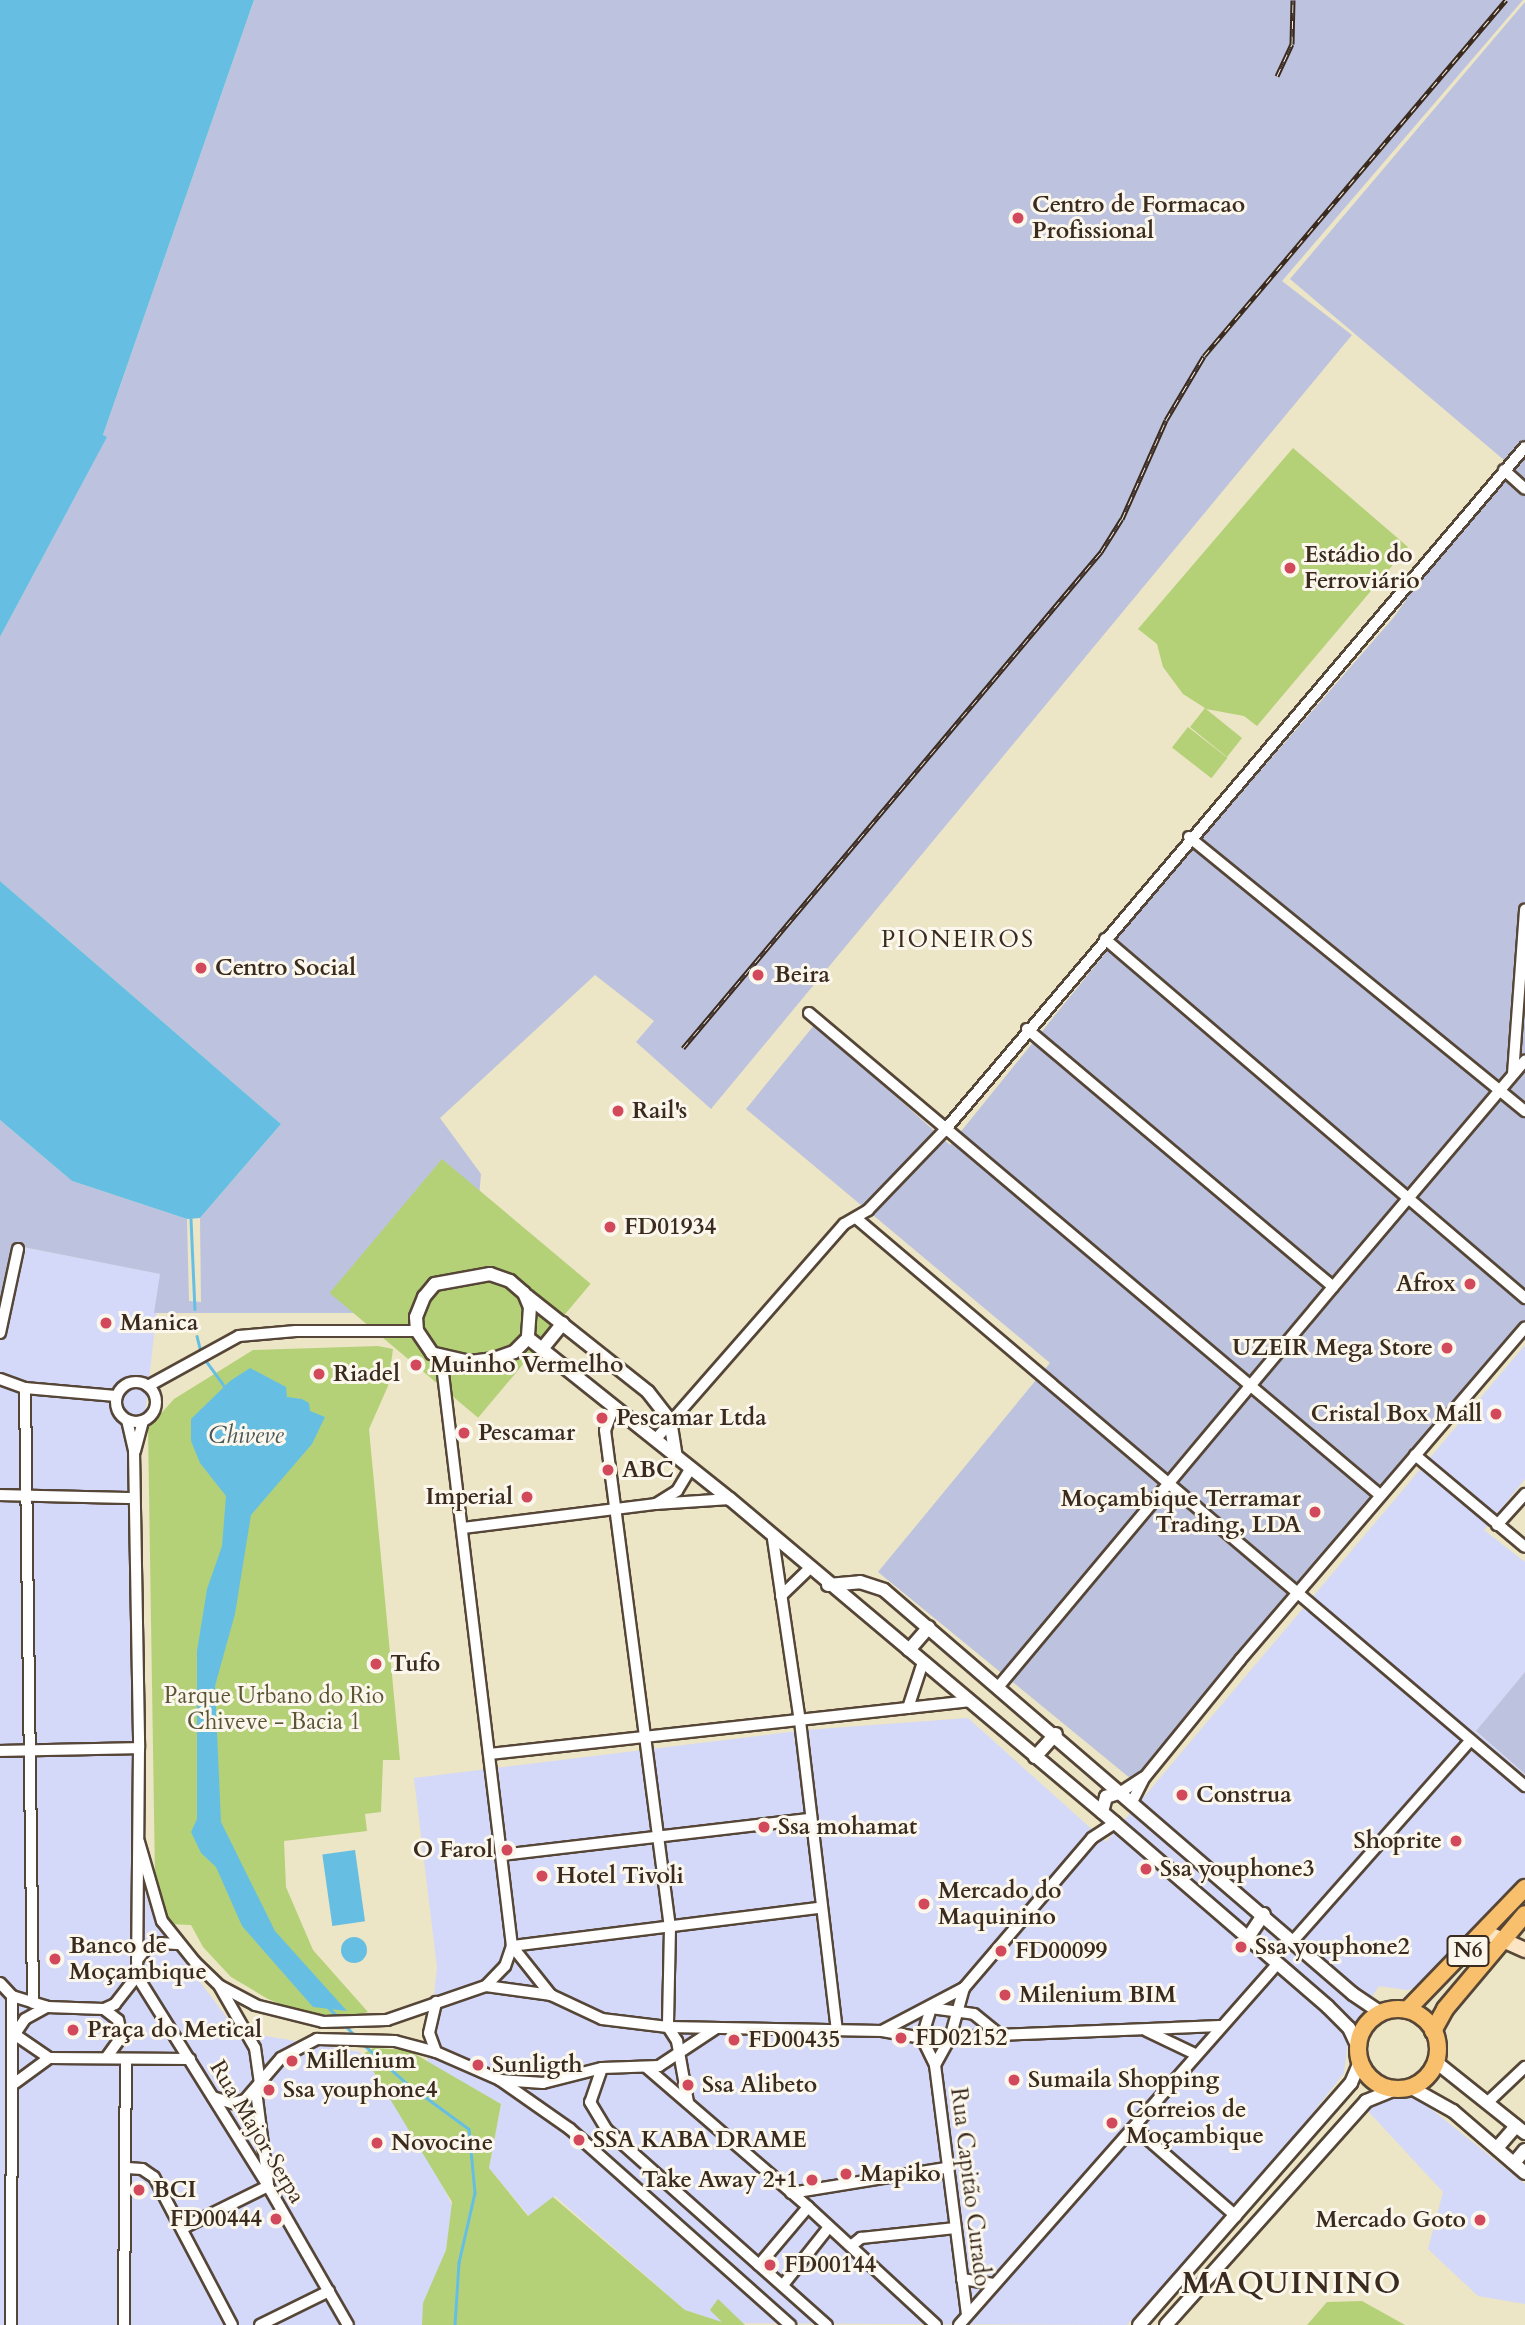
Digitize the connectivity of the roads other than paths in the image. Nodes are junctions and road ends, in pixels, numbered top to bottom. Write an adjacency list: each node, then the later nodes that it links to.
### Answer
1 (1525, 447): 2 (street)
2 (1504, 470): 3 (street); 4 (street)
3 (1525, 489)
4 (1189, 837): 6 (street); 11 (street)
5 (1525, 909): 10 (street)
6 (1105, 939): 8 (street); 14 (street)
7 (809, 1013): 13 (street)
8 (1027, 1029): 13 (street); 17 (street)
9 (1525, 1061): 10 (street)
10 (1513, 1075): 11 (street)
11 (1500, 1090): 12 (street); 14 (street)
12 (1525, 1111)
13 (944, 1130): 15 (street); 29 (street)
14 (1407, 1199): 17 (street); 19 (street)
15 (856, 1218): 36 (street); 43 (street)
16 (18, 1250): 23 (street)
17 (1333, 1287): 29 (street)
18 (524, 1293): 20 (street); 22 (street); 24 (street)
19 (1525, 1298)
20 (563, 1323): 25 (street); 36 (street)
21 (1525, 1327): 40 (street)
22 (417, 1331): 26 (street); 27 (street)
23 (0, 1333)
24 (528, 1338): 25 (street); 26 (street)
25 (542, 1349): 34 (street)
26 (441, 1357): 53 (street)
27 (174, 1374): 30 (street); 33 (street)
28 (0, 1379): 31 (street)
29 (1250, 1384): 43 (street); 46 (street)
30 (148, 1386): 32 (street); 33 (street)
31 (26, 1388): 32 (street); 47 (street)
32 (116, 1396): 35 (street)
33 (156, 1397): 37 (street)
34 (614, 1407): 38 (street); 51 (street)
35 (127, 1420): 37 (street); 39 (street)
36 (670, 1420): 38 (street); 41 (street)
37 (143, 1421): 39 (street)
38 (655, 1440): 41 (street)
39 (135, 1451): 48 (street)
40 (1415, 1455): 46 (street); 52 (street)
41 (676, 1456): 42 (street)
42 (691, 1468): 49 (street); 50 (street)
43 (1168, 1483): 58 (street); 63 (street)
44 (1525, 1494): 52 (street)
45 (0, 1495): 47 (street)
46 (1380, 1495): 58 (street)
47 (30, 1496): 48 (street); 72 (street)
48 (134, 1498): 70 (street)
49 (730, 1499): 50 (street); 54 (street)
50 (655, 1504): 51 (street)
51 (616, 1509): 53 (street); 68 (street)
52 (1497, 1525): 55 (street)
53 (463, 1528): 73 (street)
54 (773, 1539): 56 (street); 59 (street)
55 (1525, 1547)
56 (809, 1569): 57 (street); 59 (street)
57 (828, 1585): 60 (street); 61 (street)
58 (1298, 1594): 69 (street); 75 (street)
59 (781, 1596): 66 (street)
60 (929, 1627): 61 (street); 63 (street)
61 (909, 1650): 62 (street)
62 (923, 1662): 64 (street); 65 (street)
63 (999, 1685): 67 (street)
64 (968, 1701): 65 (street); 74 (street)
65 (908, 1708): 66 (street)
66 (800, 1721): 68 (street); 80 (street)
67 (1056, 1734): 74 (street); 77 (street)
68 (647, 1739): 73 (street); 83 (street)
69 (1471, 1740): 76 (street); 94 (street)
70 (139, 1748): 72 (street); 84 (street)
71 (0, 1751): 72 (street)
72 (33, 1752): 108 (street)
73 (489, 1754): 85 (street)
74 (1035, 1758): 79 (street)
75 (1145, 1777): 77 (street); 78 (street)
76 (1525, 1786)
77 (1121, 1792): 78 (street); 79 (street)
78 (1132, 1802): 81 (street); 88 (street)
79 (1102, 1812): 81 (street); 82 (street)
80 (810, 1819): 83 (street); 87 (street)
81 (1115, 1822): 82 (street); 92 (street)
82 (1093, 1838): 104 (street)
83 (660, 1839): 85 (street); 90 (street)
84 (139, 1842): 95 (street); 98 (street)
85 (502, 1855): 96 (street)
86 (1525, 1888): 91 (highway, N6)
87 (819, 1908): 90 (street); 119 (street)
88 (1264, 1914): 92 (street); 94 (street)
89 (1525, 1914): 93 (highway, N6)
90 (670, 1928): 96 (street); 116 (street)
91 (1485, 1932): 93 (main road); 113 (highway, N6)
92 (1247, 1939): 99 (street)
93 (1502, 1940): 97 (main road); 121 (highway, N6)
94 (1293, 1941): 114 (street)
95 (177, 1944): 98 (street); 102 (street)
96 (513, 1946): 103 (street); 105 (street)
97 (1525, 1950)
98 (137, 1961): 100 (street)
99 (1277, 1964): 115 (street, Rua Capitão Curado); 128 (street)
100 (137, 1976): 111 (street); 133 (street, Rua Major Serpa)
101 (0, 1983): 106 (street)
102 (220, 1986): 107 (street); 141 (street)
103 (486, 1986): 105 (street); 107 (street)
104 (964, 1988): 110 (street); 112 (street)
105 (551, 1995): 116 (street)
106 (12, 1996): 108 (street); 123 (street)
107 (436, 2002): 126 (street)
108 (33, 2003): 109 (street)
109 (47, 2007): 111 (street); 123 (street)
110 (931, 2008): 112 (street); 120 (street); 124 (street)
111 (104, 2009): 131 (street)
112 (958, 2009): 122 (street); 125 (street)
113 (1407, 2010): 114 (highway); 121 (highway)
114 (1381, 2013): 128 (highway)
115 (1220, 2026): 118 (street); 129 (street, Rua Capitão Curado)
116 (668, 2027): 117 (street); 127 (street)
117 (716, 2029): 119 (street); 127 (street)
118 (1144, 2030): 122 (street); 129 (street)
119 (837, 2031): 120 (street)
120 (882, 2031): 124 (street)
121 (1433, 2031): 134 (highway)
122 (996, 2032): 125 (street)
123 (14, 2034): 130 (street); 140 (street)
124 (922, 2038): 125 (street); 135 (street, Rua Capitão Curado)
125 (950, 2038): 135 (street)
126 (436, 2052): 139 (street); 141 (street)
127 (677, 2054): 136 (street); 145 (street)
128 (1359, 2054): 142 (highway); 157 (street)
129 (1197, 2055): 146 (street, Rua Capitão Curado)
130 (49, 2058): 131 (street); 140 (street)
131 (105, 2059): 132 (street)
132 (126, 2059): 133 (street); 151 (street)
133 (190, 2059): 143 (street, Rua Major Serpa)
134 (1436, 2062): 142 (highway); 144 (street)
135 (935, 2065): 152 (street, Rua Capitão Curado)
136 (646, 2067): 138 (street); 145 (street)
137 (1525, 2067): 144 (street)
138 (602, 2068): 139 (street); 161 (street)
139 (500, 2080): 163 (street)
140 (15, 2082): 170 (street)
141 (258, 2087): 143 (street); 154 (street)
142 (1403, 2088): 148 (street); 180 (street)
143 (213, 2097): 154 (street, Rua Major Serpa)
144 (1489, 2101): 147 (street)
145 (688, 2102): 155 (street)
146 (1135, 2128): 157 (street); 166 (street, Rua Capitão Curado)
147 (1521, 2129): 148 (street)
148 (1497, 2148): 150 (street)
149 (1525, 2150): 150 (street)
150 (1514, 2163): 153 (street)
151 (127, 2168): 159 (street); 171 (street)
152 (946, 2168): 155 (street); 160 (street, Rua Capitão Curado)
153 (1525, 2173)
154 (268, 2186): 159 (street); 168 (street, Rua Major Serpa)
155 (792, 2193): 156 (street)
156 (808, 2207): 158 (street); 164 (street)
157 (1236, 2216): 179 (street)
158 (829, 2227): 162 (street); 167 (street)
159 (183, 2228): 172 (street)
160 (955, 2228): 162 (street); 165 (street, Rua Capitão Curado)
161 (730, 2242): 163 (street); 164 (street)
162 (852, 2246): 177 (street)
163 (716, 2256): 175 (street)
164 (759, 2265): 167 (street)
165 (962, 2278): 166 (street); 169 (street, Rua Capitão Curado)
166 (993, 2284): 169 (street, Rua Capitão Curado)
167 (783, 2285): 176 (street)
168 (329, 2291): 173 (street); 174 (street, Rua Major Serpa)
169 (967, 2314): 178 (street, Rua Capitão Curado)
170 (11, 2325)
171 (124, 2325)
172 (232, 2325)
173 (260, 2325)
174 (348, 2325)
175 (790, 2325)
176 (827, 2325)
177 (936, 2325)
178 (959, 2325)
179 (1139, 2325)
180 (1166, 2325)

